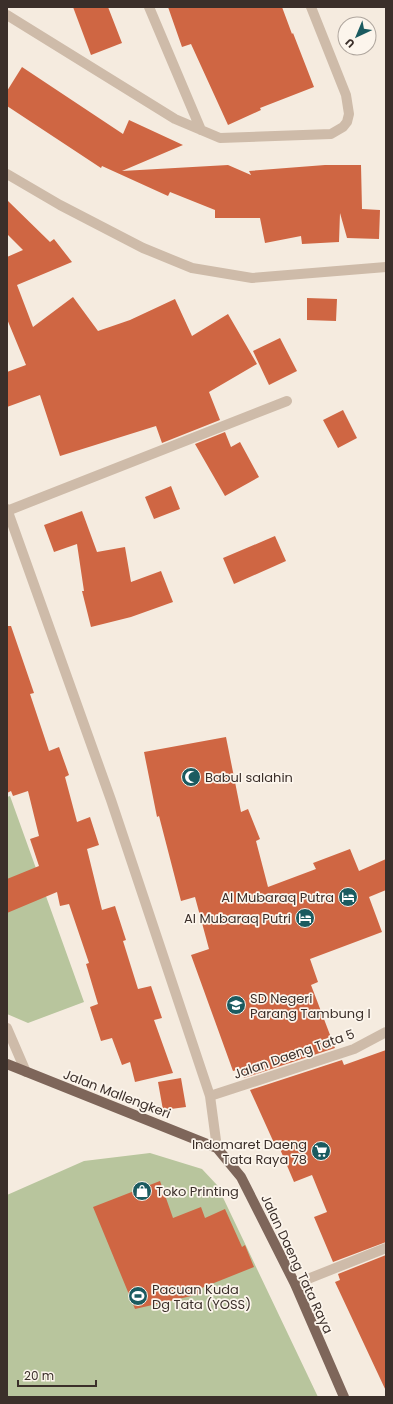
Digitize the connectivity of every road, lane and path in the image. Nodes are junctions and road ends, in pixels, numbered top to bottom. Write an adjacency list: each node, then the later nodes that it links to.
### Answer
1 (149, 7): 4 (street)
2 (311, 7): 4 (street)
3 (7, 15): 4 (street)
4 (201, 130)
5 (7, 174): 6 (street)
6 (386, 267)
7 (287, 401): 8 (street)
8 (7, 510): 13 (street)
9 (7, 1028): 12 (street)
10 (386, 1032): 13 (street, Jalan Daeng Tata 5)
11 (7, 1064): 12 (main road, Jalan Mallengkeri)
12 (26, 1072): 14 (main road, Jalan Mallengkeri)
13 (210, 1096): 14 (street)
14 (217, 1148): 16 (main road, Jalan Daeng Tata Raya)
15 (386, 1248): 16 (street)
16 (295, 1284): 17 (main road, Jalan Daeng Tata Raya)
17 (344, 1397)

